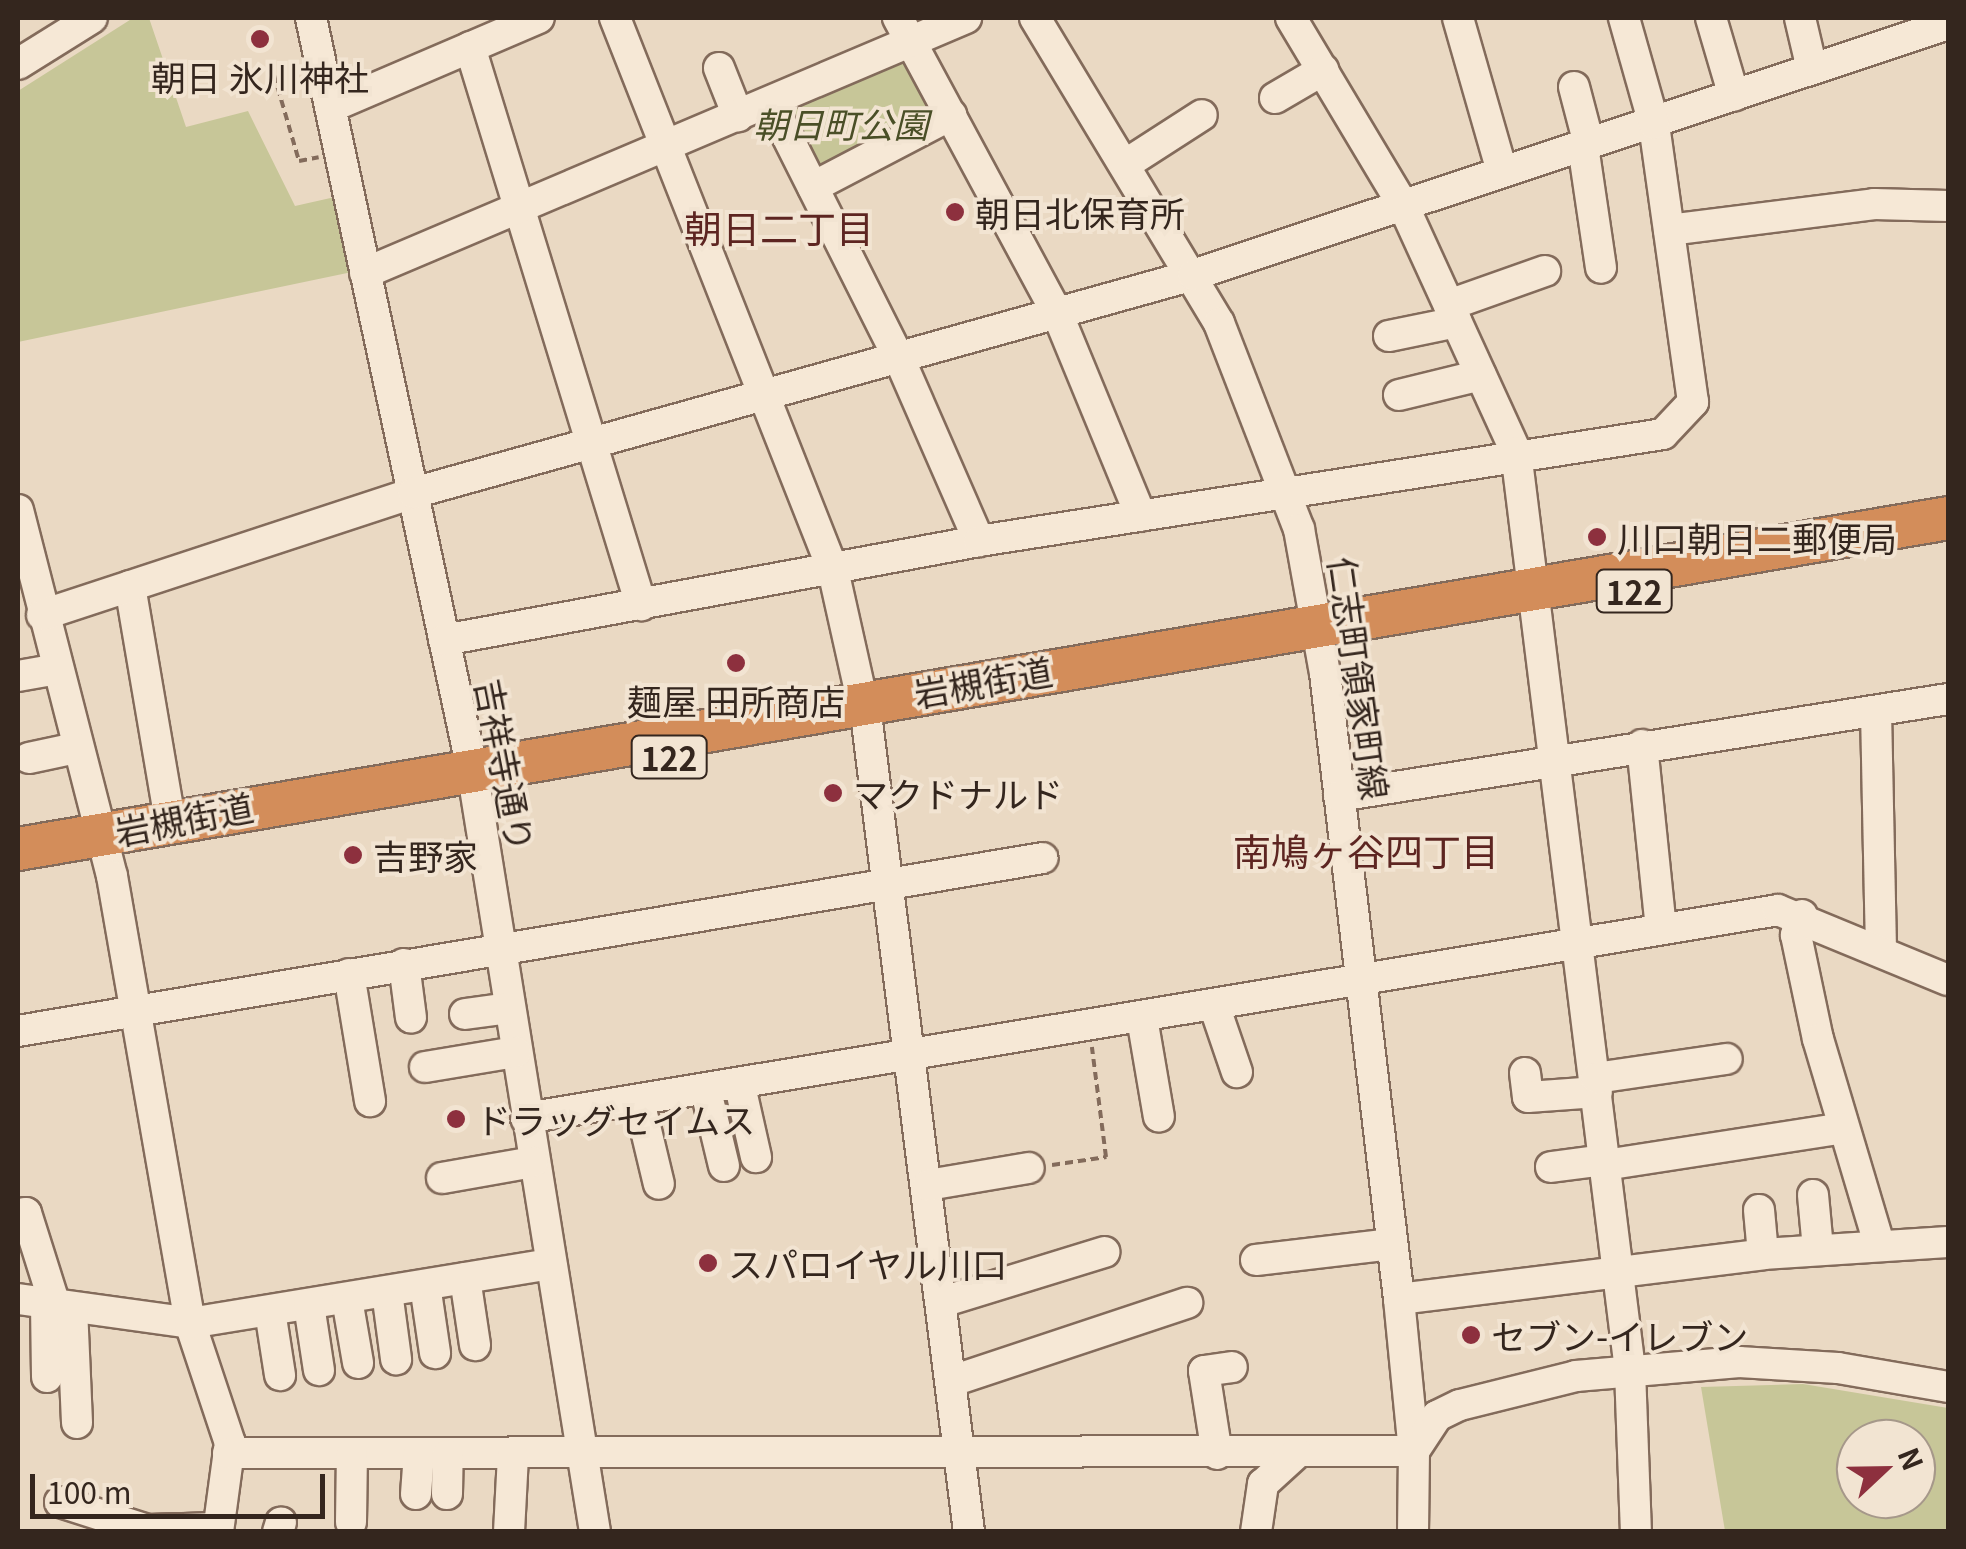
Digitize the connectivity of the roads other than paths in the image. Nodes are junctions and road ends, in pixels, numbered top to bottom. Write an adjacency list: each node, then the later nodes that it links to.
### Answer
1 (92, 18): 15 (street)
2 (311, 18): 23 (street, 吉祥寺通り)
3 (539, 18): 14 (street)
4 (615, 18): 29 (street)
5 (966, 18): 13 (street)
6 (1036, 18): 30 (street, 仁志町領家町線)
7 (1292, 18): 18 (street)
8 (1458, 18): 31 (street)
9 (1624, 18): 27 (street)
10 (1712, 18): 20 (street)
11 (1800, 18): 17 (street)
12 (1948, 24): 17 (street)
13 (905, 30): 22 (street); 25 (street)
14 (470, 46): 23 (street); 35 (street)
15 (18, 64)
16 (719, 68): 26 (street)
17 (1812, 68): 20 (street)
18 (1323, 70): 21 (street); 33 (street)
19 (1574, 87): 28 (street)
20 (1734, 96): 27 (street)
21 (1275, 98)
22 (770, 102): 26 (street); 32 (street)
23 (331, 107): 39 (street, 吉祥寺通り)
24 (1202, 114): 30 (street)
25 (951, 115): 32 (street); 42 (street)
26 (738, 116): 29 (street)
27 (1654, 124): 28 (street); 36 (street)
28 (1586, 145): 31 (street); 37 (street)
29 (666, 149): 35 (street); 46 (street)
30 (1126, 164): 40 (street, 仁志町領家町線)
31 (1502, 171): 33 (street)
32 (813, 187): 44 (street)
33 (1404, 205): 40 (street); 41 (street)
34 (1948, 206): 36 (street)
35 (518, 210): 39 (street); 48 (street)
36 (1669, 230): 49 (street)
37 (1601, 268)
38 (1544, 271): 41 (street)
39 (365, 273): 50 (street, 吉祥寺通り)
40 (1194, 275): 42 (street); 51 (street, 仁志町領家町線)
41 (1453, 313): 43 (street); 45 (street)
42 (1058, 315): 44 (street); 53 (street)
43 (1389, 336)
44 (899, 358): 46 (street); 56 (street)
45 (1481, 375): 47 (street); 49 (street)
46 (765, 395): 48 (street); 57 (street)
47 (1399, 396)
48 (588, 442): 50 (street); 60 (street)
49 (1516, 452): 51 (street); 59 (street)
50 (413, 493): 58 (street); 63 (street, 吉祥寺通り)
51 (1287, 493): 53 (street); 62 (street, 仁志町領家町線)
52 (18, 510): 61 (street)
53 (1141, 516): 56 (street)
54 (1948, 518): 59 (highway, 岩槻街道 / 122)
55 (1948, 540): 59 (highway, 岩槻街道 / 122)
56 (978, 541): 57 (street)
57 (833, 570): 60 (street); 68 (street)
58 (130, 586): 61 (street); 75 (street)
59 (1536, 596): 62 (highway, 岩槻街道 / 122); 72 (street)
60 (640, 605): 63 (street)
61 (42, 616): 64 (street)
62 (1319, 633): 68 (highway, 岩槻街道 / 122); 74 (street, 仁志町領家町線)
63 (444, 640): 73 (street, 吉祥寺通り)
64 (56, 669): 65 (street); 70 (street)
65 (18, 676)
66 (1948, 699): 67 (street)
67 (1876, 710): 69 (street); 85 (street)
68 (865, 711): 73 (highway, 岩槻街道 / 122); 80 (street)
69 (1642, 745): 72 (street); 82 (street)
70 (76, 748): 71 (street); 76 (street)
71 (29, 758)
72 (1555, 758): 74 (street); 83 (street)
73 (474, 780): 75 (highway, 岩槻街道 / 122); 76 (highway, 岩槻街道 / 122); 84 (street, 吉祥寺通り)
74 (1339, 796): 88 (street, 仁志町領家町線)
75 (170, 819): 76 (highway, 岩槻街道 / 122)
76 (103, 844): 77 (highway, 岩槻街道 / 122); 79 (highway, 岩槻街道 / 122); 92 (street)
77 (18, 849)
78 (1043, 858): 80 (street)
79 (18, 870)
80 (889, 883): 84 (street); 98 (street)
81 (1802, 916): 82 (street); 85 (street); 110 (street)
82 (1661, 929): 83 (street)
83 (1578, 943): 88 (street); 103 (street)
84 (500, 949): 86 (street); 91 (street, 吉祥寺通り)
85 (1881, 950): 89 (street)
86 (404, 964): 87 (street); 94 (street)
87 (348, 974): 92 (street); 106 (street)
88 (1361, 978): 90 (street); 125 (street, 仁志町領家町線)
89 (1948, 980)
90 (1214, 1005): 95 (street); 101 (street)
91 (509, 1008): 93 (street); 97 (street, 吉祥寺通り)
92 (136, 1010): 96 (street); 142 (street)
93 (465, 1014)
94 (411, 1018)
95 (1142, 1018): 98 (street); 108 (street)
96 (18, 1031)
97 (516, 1052): 100 (street); 109 (street, 吉祥寺通り)
98 (912, 1057): 104 (street); 119 (street)
99 (1727, 1059): 103 (street)
100 (425, 1067)
101 (1238, 1072)
102 (1525, 1073): 103 (street)
103 (1596, 1085): 113 (street)
104 (740, 1086): 105 (street); 111 (street)
105 (706, 1091): 107 (street); 114 (street)
106 (370, 1101)
107 (638, 1101): 109 (street); 118 (street)
108 (1160, 1117)
109 (526, 1118): 112 (street, 吉祥寺通り)
110 (1843, 1128): 113 (street); 124 (street)
111 (756, 1158)
112 (533, 1162): 117 (street); 130 (street, 吉祥寺通り)
113 (1604, 1163): 115 (street); 131 (street)
114 (724, 1166)
115 (1551, 1167)
116 (1029, 1168): 119 (street)
117 (442, 1178)
118 (659, 1184)
119 (928, 1185): 137 (street)
120 (1812, 1195): 126 (street)
121 (1759, 1210): 128 (street)
122 (18, 1214): 139 (street)
123 (1948, 1242): 124 (street)
124 (1880, 1243): 126 (street)
125 (1392, 1244): 129 (street); 136 (street, 仁志町領家町線)
126 (1818, 1249): 128 (street)
127 (1105, 1252): 137 (street)
128 (1763, 1254): 131 (street)
129 (1256, 1260)
130 (551, 1264): 132 (street); 163 (street, 吉祥寺通り)
131 (1615, 1272): 136 (street); 149 (street)
132 (465, 1278): 133 (street); 143 (street)
133 (425, 1285): 134 (street); 144 (street)
134 (387, 1292): 135 (street); 145 (street)
135 (346, 1299): 140 (street); 146 (street)
136 (1398, 1300): 155 (street, 仁志町領家町線)
137 (942, 1302): 152 (street)
138 (1187, 1303): 152 (street)
139 (48, 1304): 142 (street); 151 (street); 154 (street)
140 (309, 1304): 141 (street); 148 (street)
141 (270, 1310): 142 (street); 150 (street)
142 (190, 1322): 156 (street)
143 (475, 1344)
144 (435, 1352)
145 (396, 1359)
146 (358, 1362)
147 (1232, 1366): 161 (street)
148 (319, 1370)
149 (1630, 1370): 153 (street); 155 (street); 173 (street)
150 (280, 1375)
151 (47, 1377)
152 (952, 1381): 158 (street)
153 (1948, 1387)
154 (77, 1423)
155 (1414, 1451): 159 (street); 172 (street, 仁志町領家町線)
156 (228, 1453): 157 (street); 167 (street)
157 (352, 1453): 160 (street); 166 (street)
158 (960, 1453): 161 (street); 163 (street); 170 (street)
159 (1297, 1453): 161 (street); 171 (street)
160 (434, 1454): 162 (street); 164 (street)
161 (1216, 1454)
162 (513, 1456): 163 (street); 168 (street)
163 (583, 1457): 169 (street, 吉祥寺通り)
164 (432, 1494)
165 (60, 1502): 167 (street)
166 (351, 1522)
167 (218, 1530)
168 (509, 1532)
169 (595, 1532)
170 (969, 1532)
171 (1256, 1532)
172 (1413, 1532)
173 (1636, 1532)

